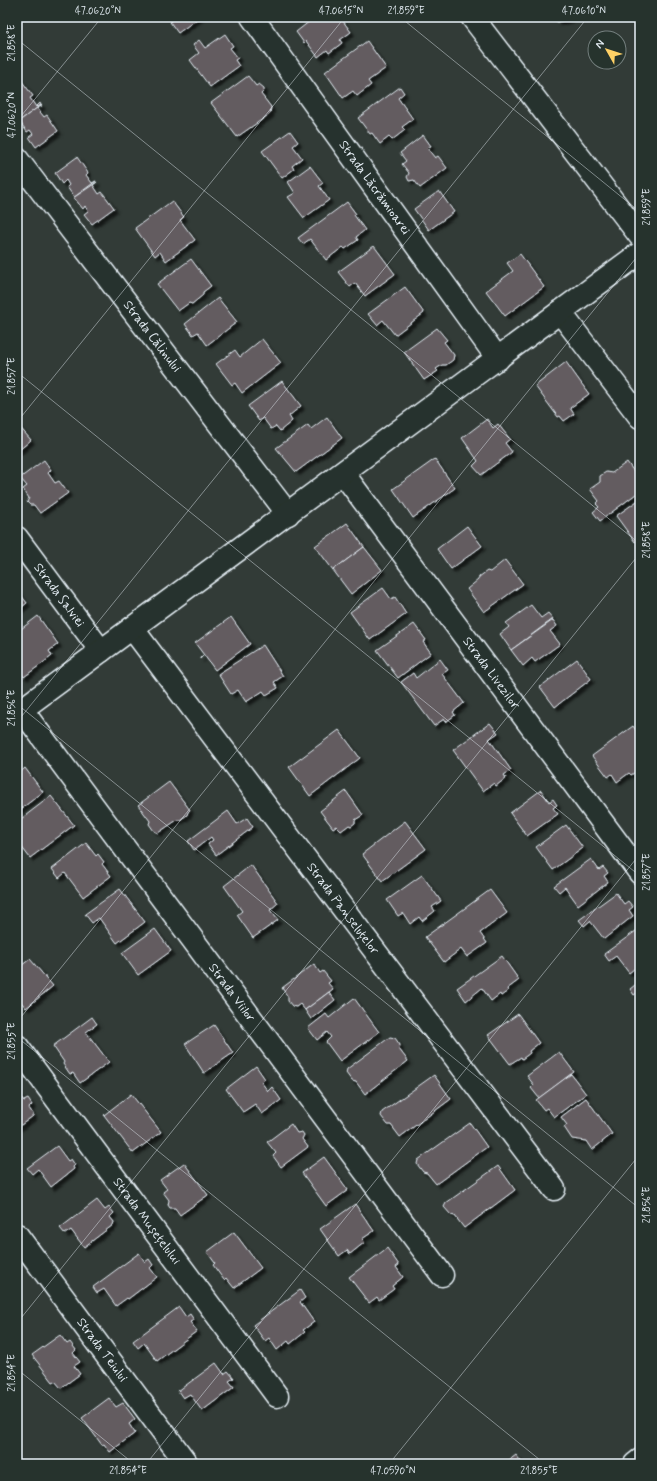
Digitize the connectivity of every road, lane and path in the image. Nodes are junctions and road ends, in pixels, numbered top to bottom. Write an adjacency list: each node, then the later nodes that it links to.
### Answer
1 (252, 17): 7 (street, Strada Lăcrămioarei)
2 (472, 17): 4 (street)
3 (17, 158): 10 (street, Strada Călinului)
4 (640, 236)
5 (640, 253): 6 (street)
6 (560, 312): 7 (street); 8 (street)
7 (498, 359): 9 (street)
8 (640, 417)
9 (343, 473): 10 (street); 15 (street, Strada Livezilor)
10 (288, 514): 12 (street)
11 (17, 538): 13 (street, Strada Salviei)
12 (132, 628): 13 (street); 17 (street, Strada Panseluțelor)
13 (101, 651): 14 (street)
14 (20, 712): 19 (street, Strada Viilor)
15 (640, 873)
16 (17, 1046): 20 (street, Strada Mușețelului)
17 (554, 1189)
18 (17, 1235): 22 (street, Strada Teiului)
19 (442, 1275)
20 (277, 1396)
21 (640, 1460): 23 (street)
22 (187, 1464)
23 (635, 1464)

